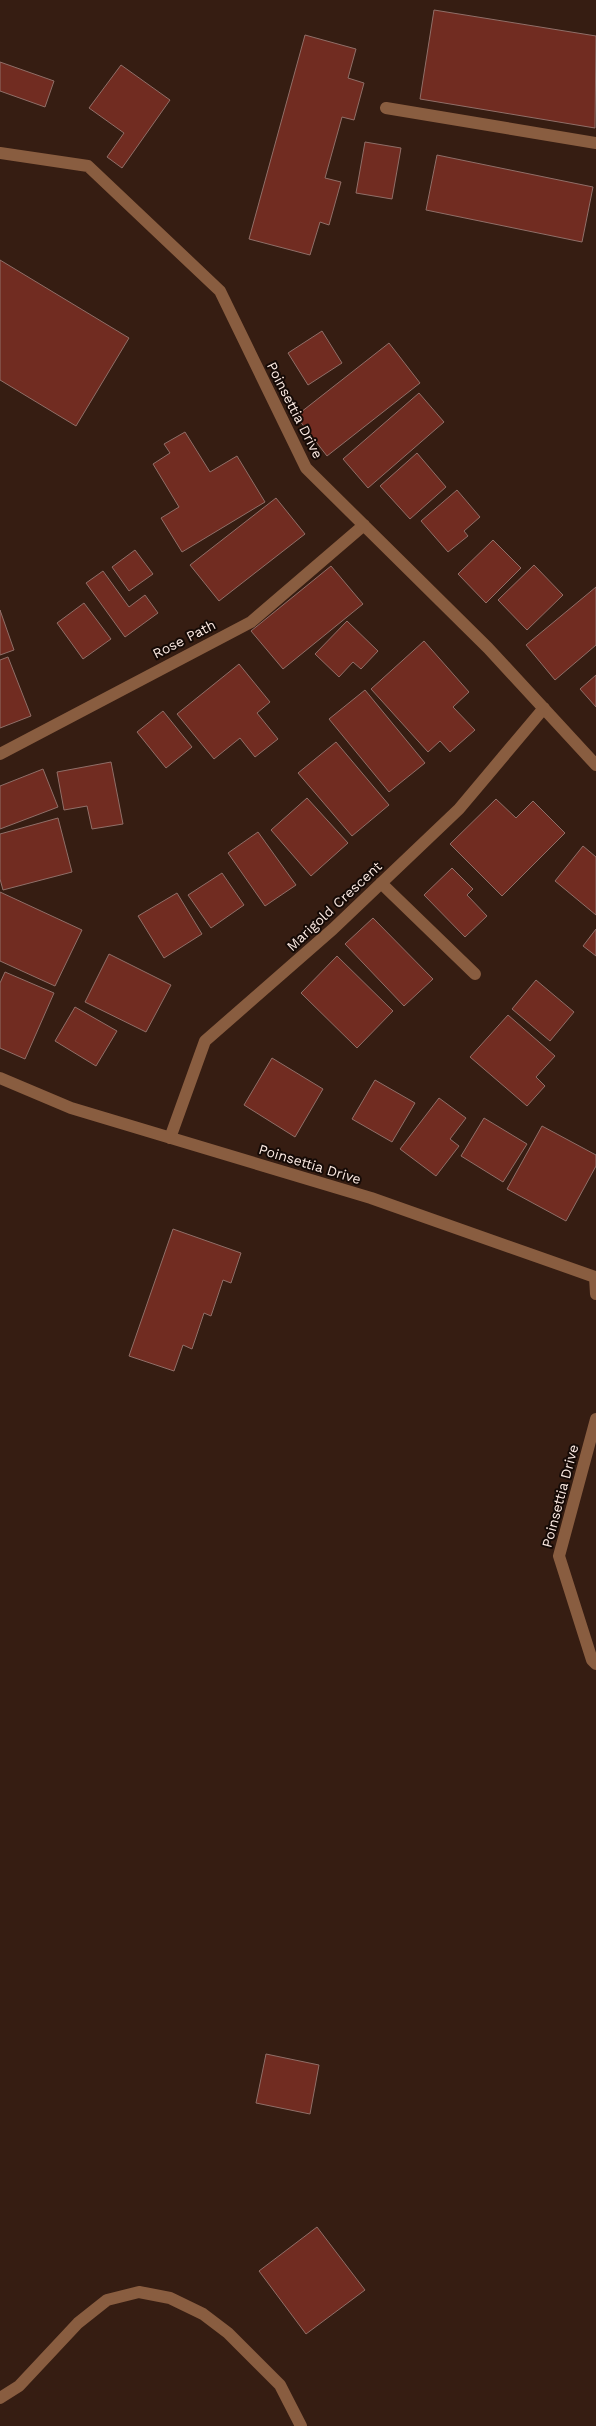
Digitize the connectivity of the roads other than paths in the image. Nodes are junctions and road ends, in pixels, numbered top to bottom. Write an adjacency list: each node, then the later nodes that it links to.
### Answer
1 (386, 108): 2 (street)
2 (596, 143)
3 (0, 153): 4 (street, Poinsettia Drive)
4 (364, 525): 5 (street, Poinsettia Drive); 6 (street, Rose Path)
5 (544, 708): 7 (street, Poinsettia Drive); 8 (street, Marigold Crescent)
6 (0, 754)
7 (596, 765)
8 (381, 883): 9 (street); 11 (street, Marigold Crescent)
9 (475, 974)
10 (0, 1078): 11 (street, Poinsettia Drive)
11 (170, 1138): 12 (street, Poinsettia Drive)
12 (596, 1294)
13 (596, 1419): 14 (street, Poinsettia Drive)
14 (596, 1664)
15 (0, 2398): 16 (street)
16 (301, 2426)

